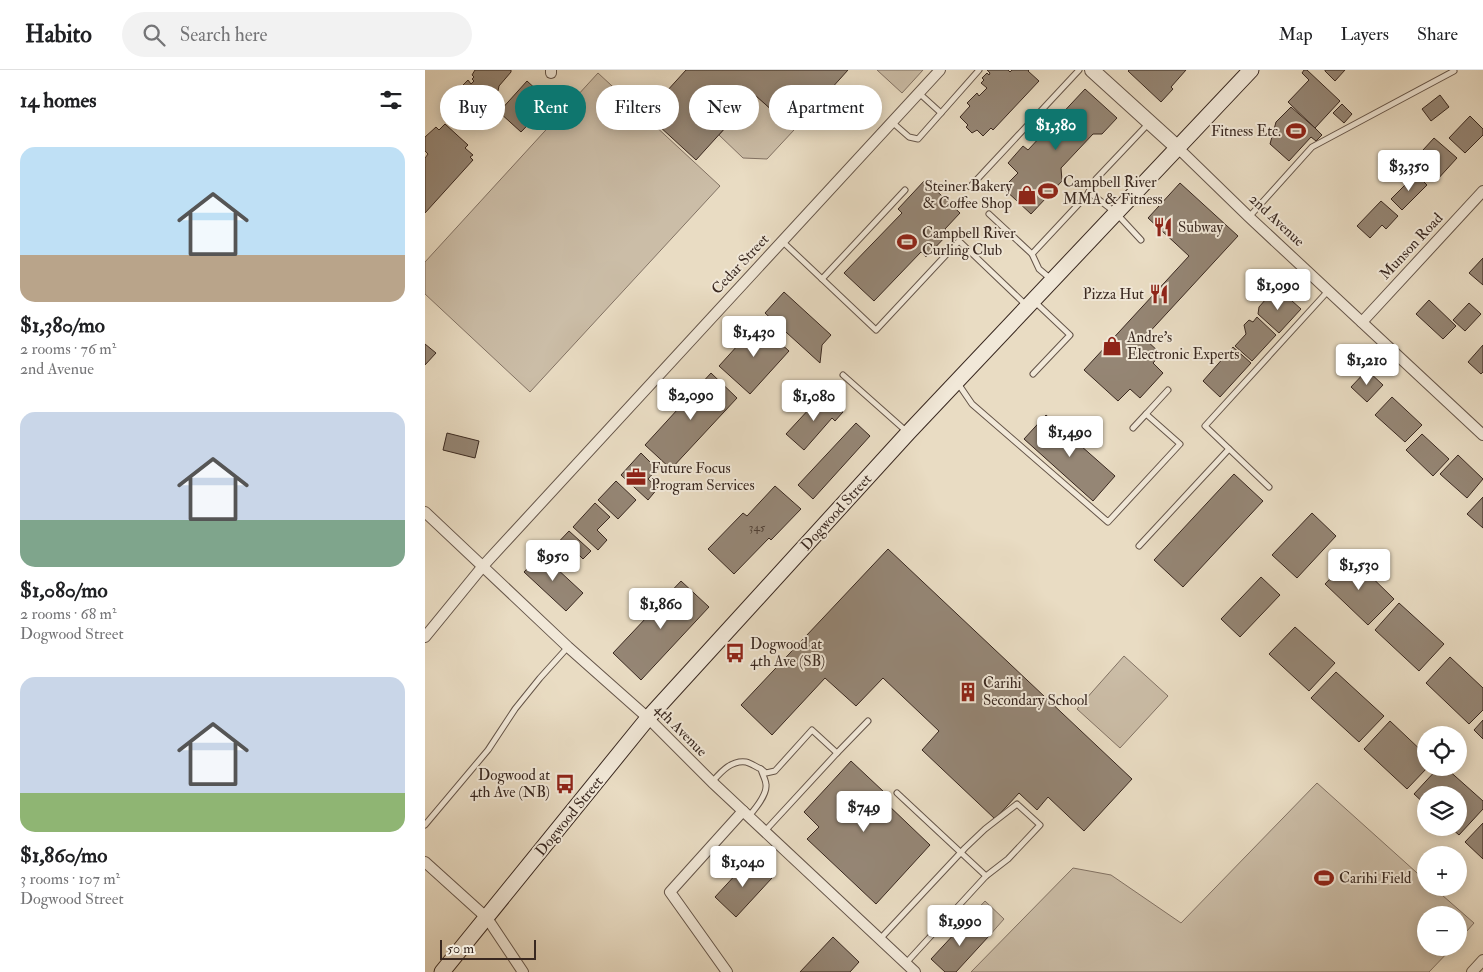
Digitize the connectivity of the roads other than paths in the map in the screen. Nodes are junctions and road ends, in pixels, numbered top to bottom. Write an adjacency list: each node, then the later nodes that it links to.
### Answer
1 (940, 70): 7 (street, Cedar Street)
2 (979, 70): 8 (lane)
3 (1079, 70): 12 (lane)
4 (1092, 70): 10 (street, 2nd Avenue)
5 (1251, 70): 11 (main road, Dogwood Street)
6 (1454, 71): 18 (lane)
7 (919, 92): 8 (lane); 9 (street, Cedar Street)
8 (941, 113): 9 (lane)
9 (892, 122): 20 (street, Cedar Street)
10 (1150, 122): 11 (street, 2nd Avenue); 15 (lane)
11 (1178, 148): 16 (main road, Dogwood Street); 18 (street, 2nd Avenue)
12 (970, 186)
13 (905, 190): 22 (lane)
14 (1483, 191): 26 (street, Munson Road)
15 (1089, 192): 16 (lane); 21 (lane)
16 (1116, 213): 19 (lane); 23 (main road, Dogwood Street)
17 (989, 214): 21 (lane)
18 (1249, 217): 24 (street, 2nd Avenue)
19 (1141, 240)
20 (782, 241): 22 (lane); 39 (street, Cedar Street)
21 (1032, 254): 23 (lane)
22 (822, 279): 25 (lane)
23 (1052, 280): 25 (main road, Dogwood Street)
24 (1328, 291): 26 (street, 2nd Avenue); 35 (lane)
25 (1031, 304): 27 (lane); 29 (main road, Dogwood Street)
26 (1362, 322): 34 (street, 2nd Avenue)
27 (1033, 374)
28 (843, 375): 33 (lane)
29 (957, 382): 31 (lane); 33 (main road, Dogwood Street)
30 (1168, 390): 31 (lane)
31 (1146, 414): 32 (lane)
32 (1133, 428)
33 (908, 433): 42 (main road, Dogwood Street)
34 (1483, 435)
35 (1229, 449): 36 (lane); 38 (lane)
36 (1269, 487)
37 (425, 512): 39 (street, 4th Avenue)
38 (1139, 546)
39 (483, 566): 40 (street, Cedar Street); 41 (street, 4th Avenue)
40 (425, 637)
41 (568, 647): 42 (street, 4th Avenue); 49 (lane)
42 (648, 718): 46 (street, 4th Avenue); 54 (main road, Dogwood Street)
43 (868, 721): 44 (lane)
44 (837, 753): 45 (lane); 50 (lane)
45 (761, 770): 46 (lane); 48 (lane)
46 (712, 782): 48 (street, 4th Avenue)
47 (897, 793): 51 (lane)
48 (746, 814): 50 (street, 4th Avenue); 60 (street)
49 (425, 825)
50 (765, 831): 55 (street, 4th Avenue)
51 (961, 853): 53 (lane); 53 (lane); 55 (lane)
52 (425, 862): 54 (street)
53 (986, 876): 57 (lane)
54 (487, 918): 58 (main road, Dogwood Street); 59 (street)
55 (880, 940): 57 (street, 4th Avenue)
56 (1483, 960): 62 (street)
57 (906, 963): 61 (street, 4th Avenue)
58 (442, 972)
59 (523, 972)
60 (727, 972)
61 (915, 972)
62 (1472, 972)

